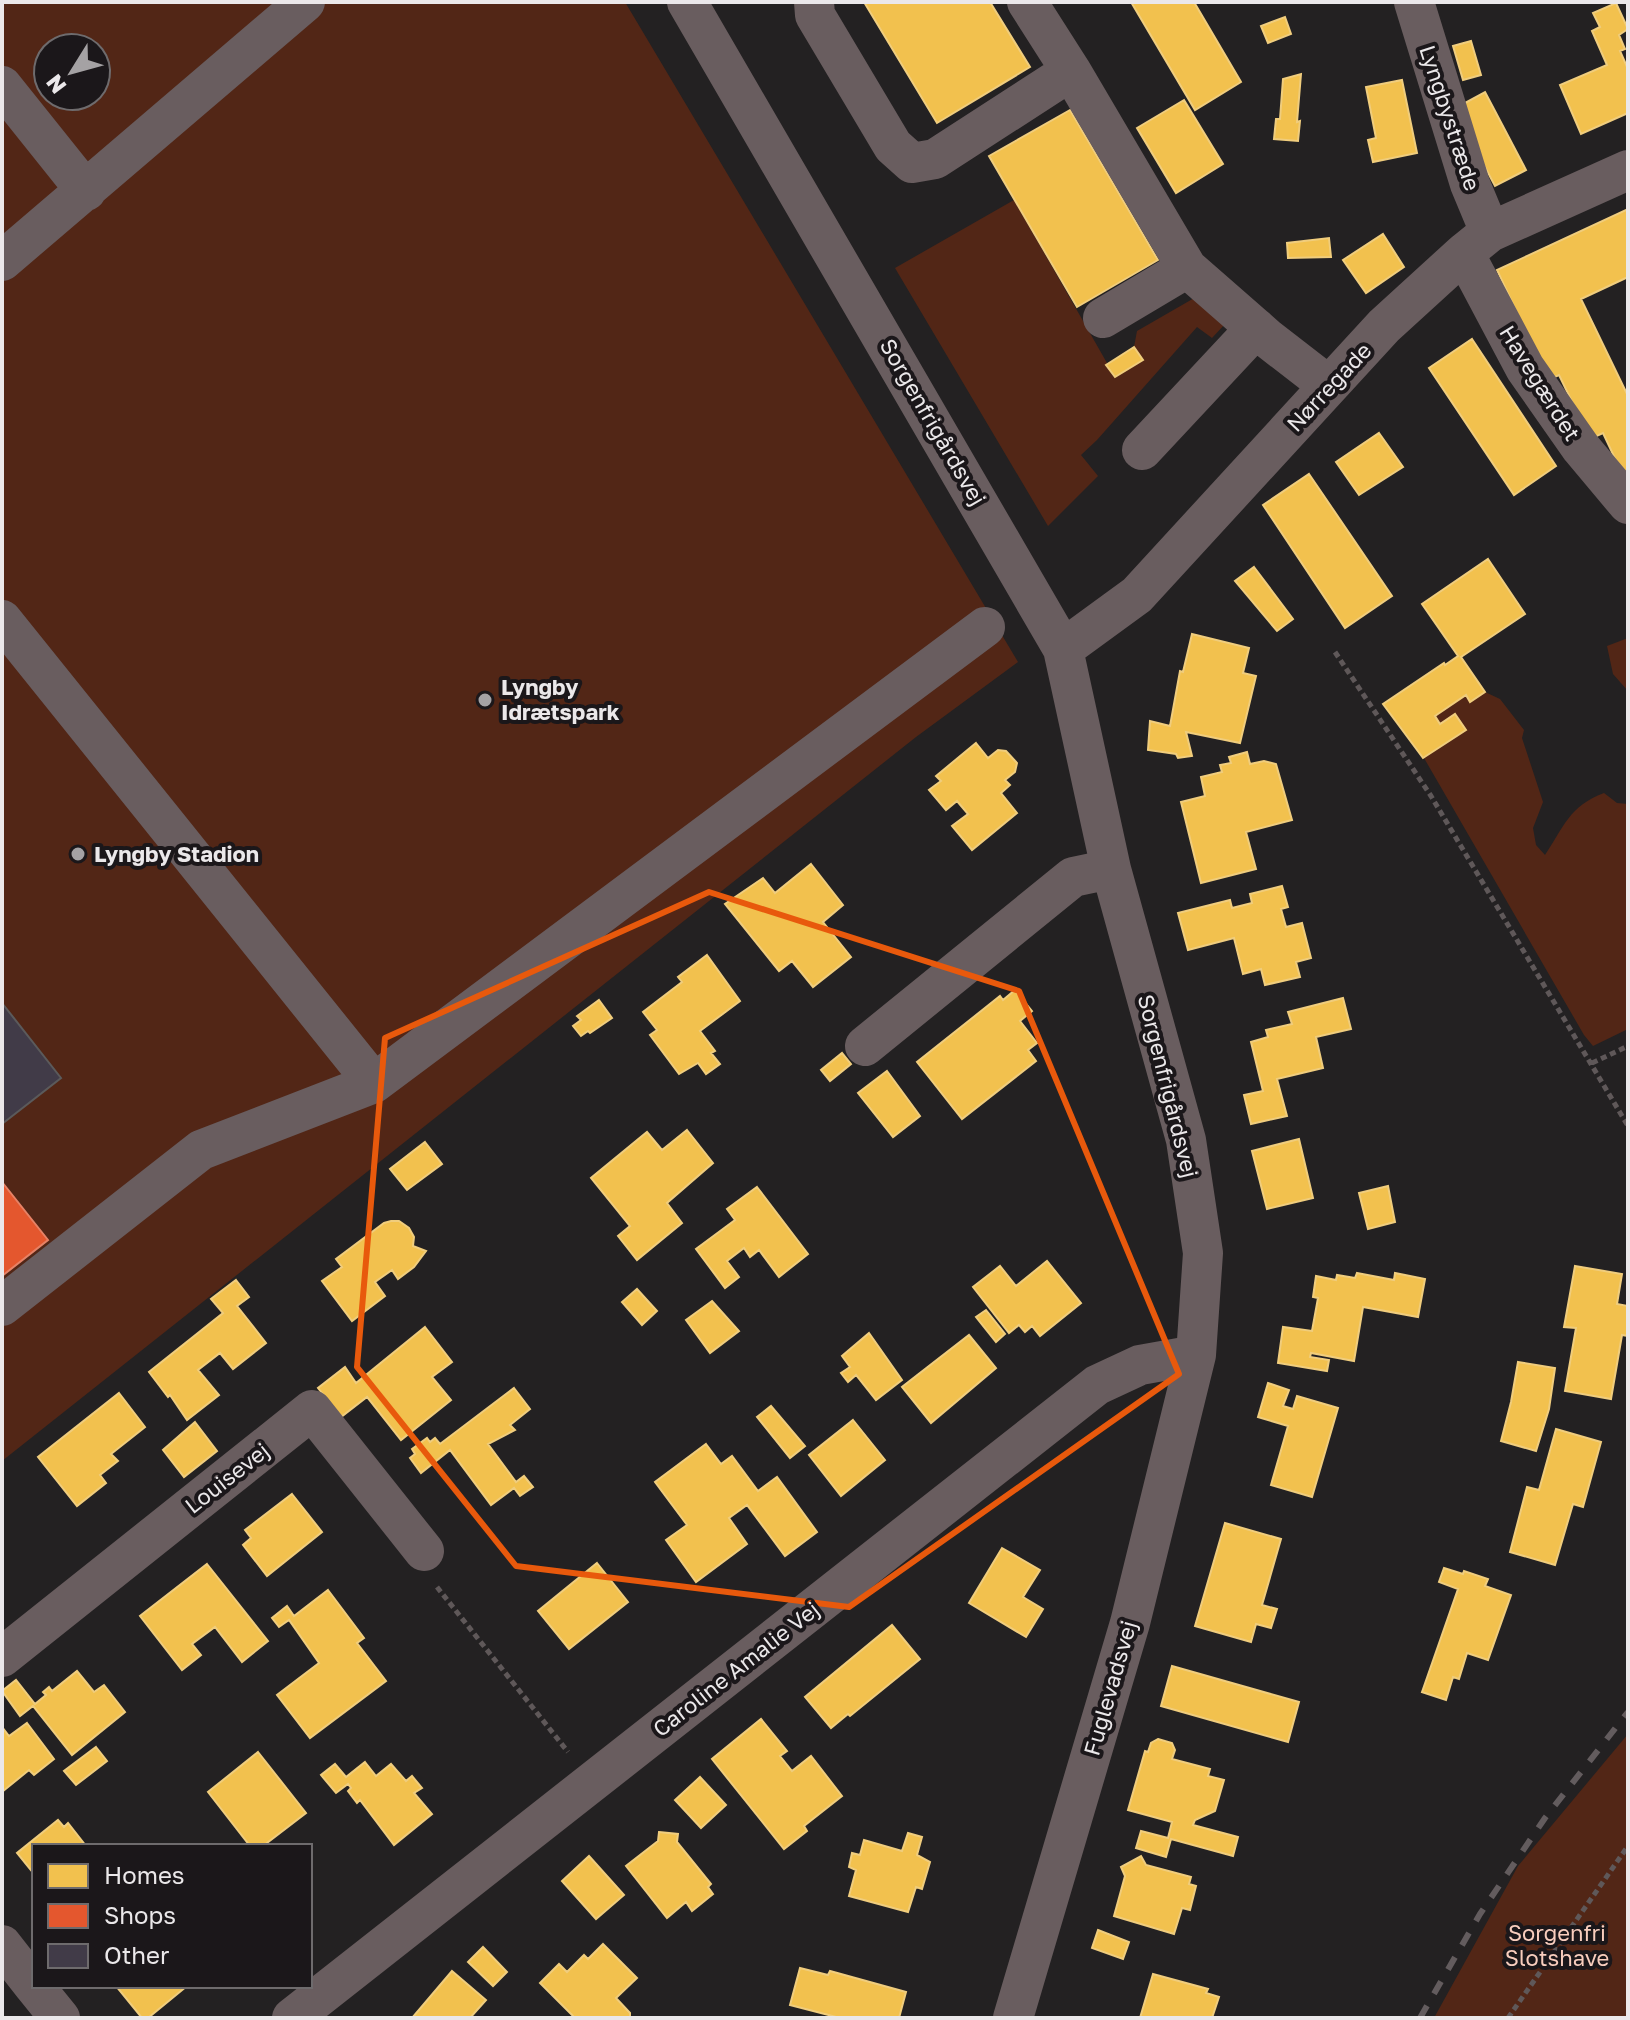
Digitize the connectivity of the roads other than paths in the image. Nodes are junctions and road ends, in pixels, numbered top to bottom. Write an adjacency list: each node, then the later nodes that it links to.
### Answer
1 (305, 2): 9 (street)
2 (687, 2): 20 (street, Sorgenfrigårdsvej)
3 (814, 2): 6 (street)
4 (1027, 2): 6 (street)
5 (1414, 2): 10 (street, Lyngbystræde)
6 (1071, 71): 12 (street)
7 (2, 86): 9 (street)
8 (1628, 170): 10 (street, Nørregade)
9 (86, 191): 11 (street)
10 (1477, 243): 15 (street, Nørregade); 17 (street, Havegærdet)
11 (2, 261)
12 (1187, 268): 13 (street); 14 (street)
13 (1103, 318)
14 (1256, 328): 15 (street); 16 (street)
15 (1329, 386): 20 (street, Nørregade)
16 (1142, 450)
17 (1628, 504)
18 (2, 620): 23 (street)
19 (985, 627): 23 (street)
20 (1063, 649): 21 (street, Sorgenfrigårdsvej)
21 (1111, 869): 22 (street); 25 (street, Sorgenfrigårdsvej)
22 (865, 1046)
23 (374, 1083): 24 (street)
24 (2, 1306)
25 (1196, 1355): 32 (street, Caroline Amalie Vej); 33 (street, Fuglevadsvej)
26 (424, 1551): 27 (street, Louisevej)
27 (2, 1657)
28 (2, 1945): 29 (street)
29 (32, 1983)
30 (36, 1988): 31 (street)
31 (60, 2018)
32 (292, 2018)
33 (1013, 2018)

